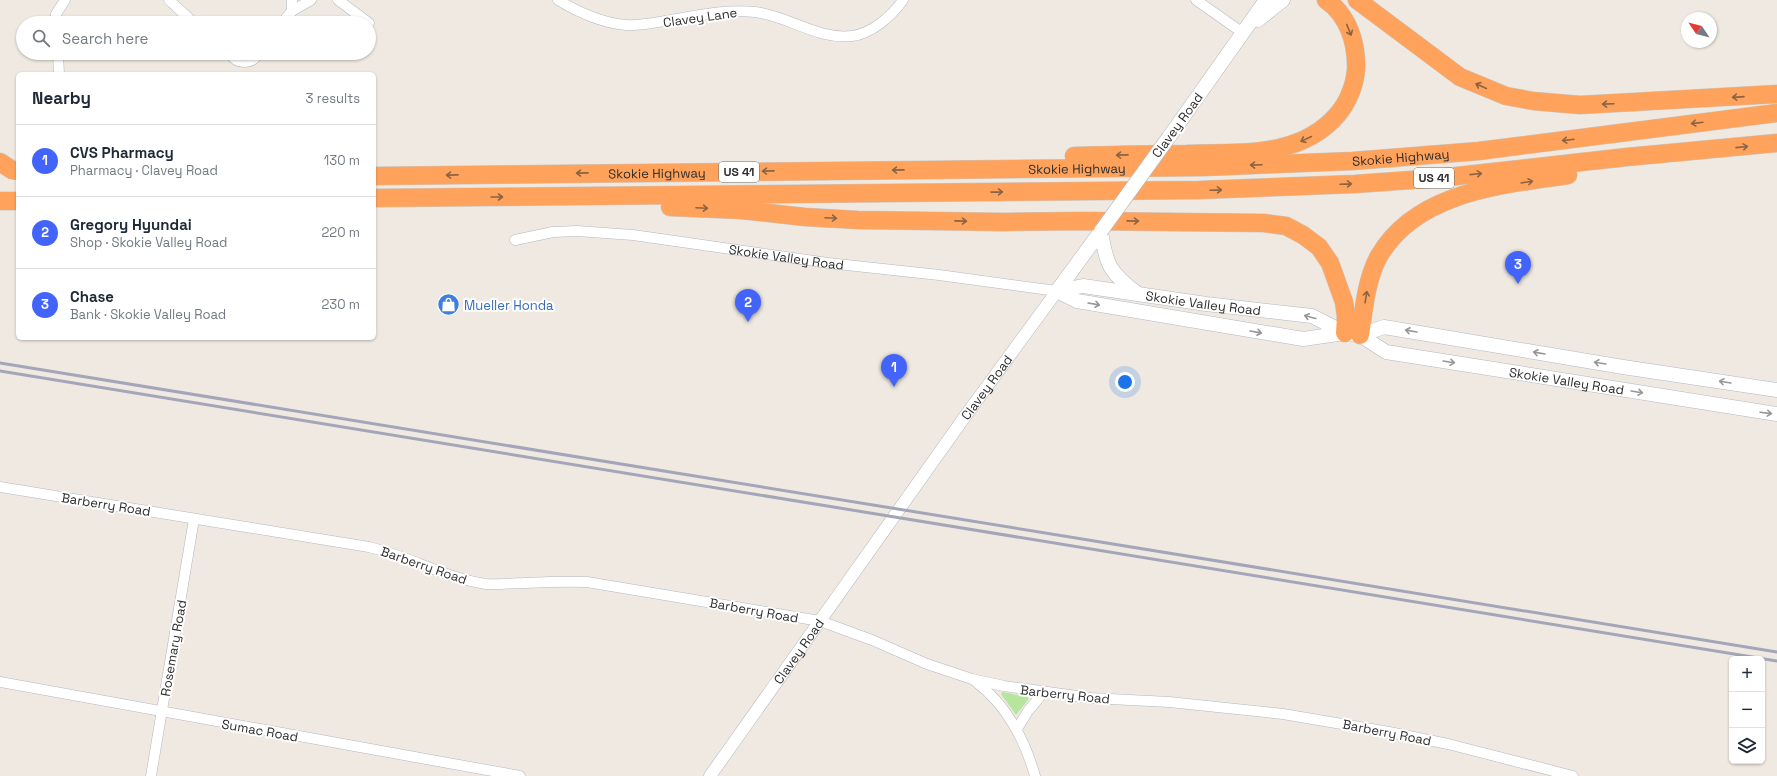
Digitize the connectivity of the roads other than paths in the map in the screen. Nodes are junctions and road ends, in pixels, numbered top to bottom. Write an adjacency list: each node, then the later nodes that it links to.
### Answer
1 (65, 0): 14 (street)
2 (169, 0): 15 (street)
3 (292, 0): 13 (street)
4 (311, 0): 13 (street)
5 (338, 0): 17 (street)
6 (558, 0): 7 (street, Clavey Lane)
7 (903, 0)
8 (1196, 0): 18 (street)
9 (1266, 0): 18 (main road, Clavey Road)
10 (1283, 0): 18 (main road)
11 (1357, 0): 23 (highway, one-way to 11)
12 (1327, 1): 28 (highway, one-way to 28)
13 (292, 11): 16 (street)
14 (56, 16)
15 (186, 16)
16 (288, 16)
17 (361, 16)
18 (1244, 32): 37 (main road, Clavey Road, bridge)
19 (58, 60): 22 (street)
20 (236, 60): 21 (street)
21 (252, 60)
22 (59, 72)
23 (1777, 94)
24 (1777, 113): 28 (highway, Skokie Highway / US 41, one-way to 28)
25 (1777, 143): 26 (highway, Skokie Highway / US 41, one-way to 25)
26 (1689, 152): 33 (highway, Skokie Highway / US 41, one-way to 26); 41 (highway, one-way to 26)
27 (0, 162): 29 (highway)
28 (930, 170): 30 (highway, Skokie Highway / US 41, one-way to 30)
29 (16, 171)
30 (376, 176)
31 (0, 178): 32 (highway)
32 (16, 178)
33 (552, 197): 34 (highway, Skokie Highway / US 41, one-way to 33); 41 (highway, one-way to 41)
34 (376, 198)
35 (0, 201): 36 (highway)
36 (16, 201)
37 (1101, 231): 39 (main road, Clavey Road); 40 (main road)
38 (515, 240): 39 (street, Skokie Valley Road)
39 (1057, 292): 40 (main road, Skokie Valley Road); 41 (main road, Skokie Valley Road, one-way to 41); 46 (street, Clavey Road)
40 (1139, 294): 41 (main road, Skokie Valley Road, one-way to 40)
41 (1352, 334): 42 (main road, Skokie Valley Road, one-way to 41); 43 (main road, Skokie Valley Road, one-way to 43)
42 (1777, 390)
43 (1777, 414)
44 (0, 487): 45 (street, Barberry Road)
45 (194, 519): 46 (street, Barberry Road); 50 (street, Rosemary Road)
46 (820, 621): 47 (street, Barberry Road); 55 (street, Clavey Road)
47 (972, 679): 49 (street, Barberry Road); 51 (street)
48 (0, 682): 50 (street, Sumac Road)
49 (1043, 693): 51 (street); 52 (street, Barberry Road)
50 (162, 712): 53 (street, Rosemary Road); 54 (street, Sumac Road)
51 (1017, 729): 56 (street)
52 (1568, 775)
53 (151, 776)
54 (520, 776)
55 (710, 776)
56 (1035, 776)

